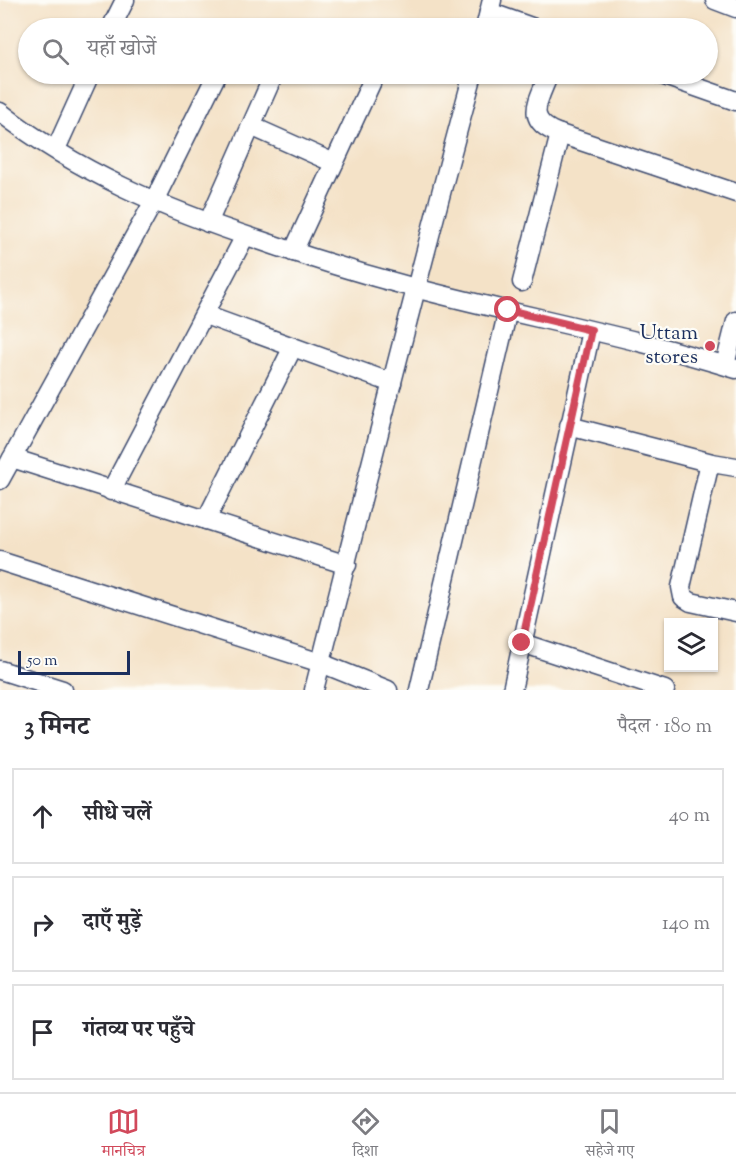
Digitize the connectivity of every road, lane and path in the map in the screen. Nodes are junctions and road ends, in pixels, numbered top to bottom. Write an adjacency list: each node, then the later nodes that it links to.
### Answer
1 (125, 0): 4 (street)
2 (715, 0): 3 (street)
3 (736, 8)
4 (116, 18)
5 (85, 84): 16 (street)
6 (212, 84): 19 (street)
7 (270, 84): 14 (street)
8 (371, 84): 17 (street)
9 (470, 84): 24 (street)
10 (546, 84): 15 (street)
11 (688, 84): 12 (street)
12 (736, 101)
13 (0, 112): 16 (street)
14 (251, 126): 17 (street); 20 (street)
15 (560, 134): 18 (street); 23 (street)
16 (56, 149): 19 (street)
17 (334, 162): 22 (street)
18 (736, 194)
19 (153, 201): 20 (street); 33 (street)
20 (208, 223): 21 (street)
21 (245, 236): 22 (street); 26 (street)
22 (293, 252): 24 (street)
23 (522, 282)
24 (415, 288): 25 (street); 31 (street)
25 (508, 310): 28 (street); 48 (street)
26 (205, 315): 29 (street); 37 (street)
27 (736, 321): 30 (street)
28 (591, 330): 30 (street); 32 (street)
29 (293, 347): 31 (street); 38 (street)
30 (731, 367)
31 (392, 383): 40 (street)
32 (568, 426): 34 (street); 42 (street)
33 (12, 458): 36 (street); 37 (street)
34 (712, 464): 35 (street); 41 (street)
35 (736, 467)
36 (0, 480)
37 (111, 491): 38 (street)
38 (206, 520): 40 (street)
39 (0, 561): 43 (street)
40 (346, 565): 43 (street)
41 (736, 612)
42 (522, 643): 49 (street); 50 (street)
43 (321, 663): 46 (street); 47 (street)
44 (0, 670): 45 (street)
45 (63, 690)
46 (314, 690)
47 (388, 690)
48 (418, 690)
49 (512, 690)
50 (665, 690)

